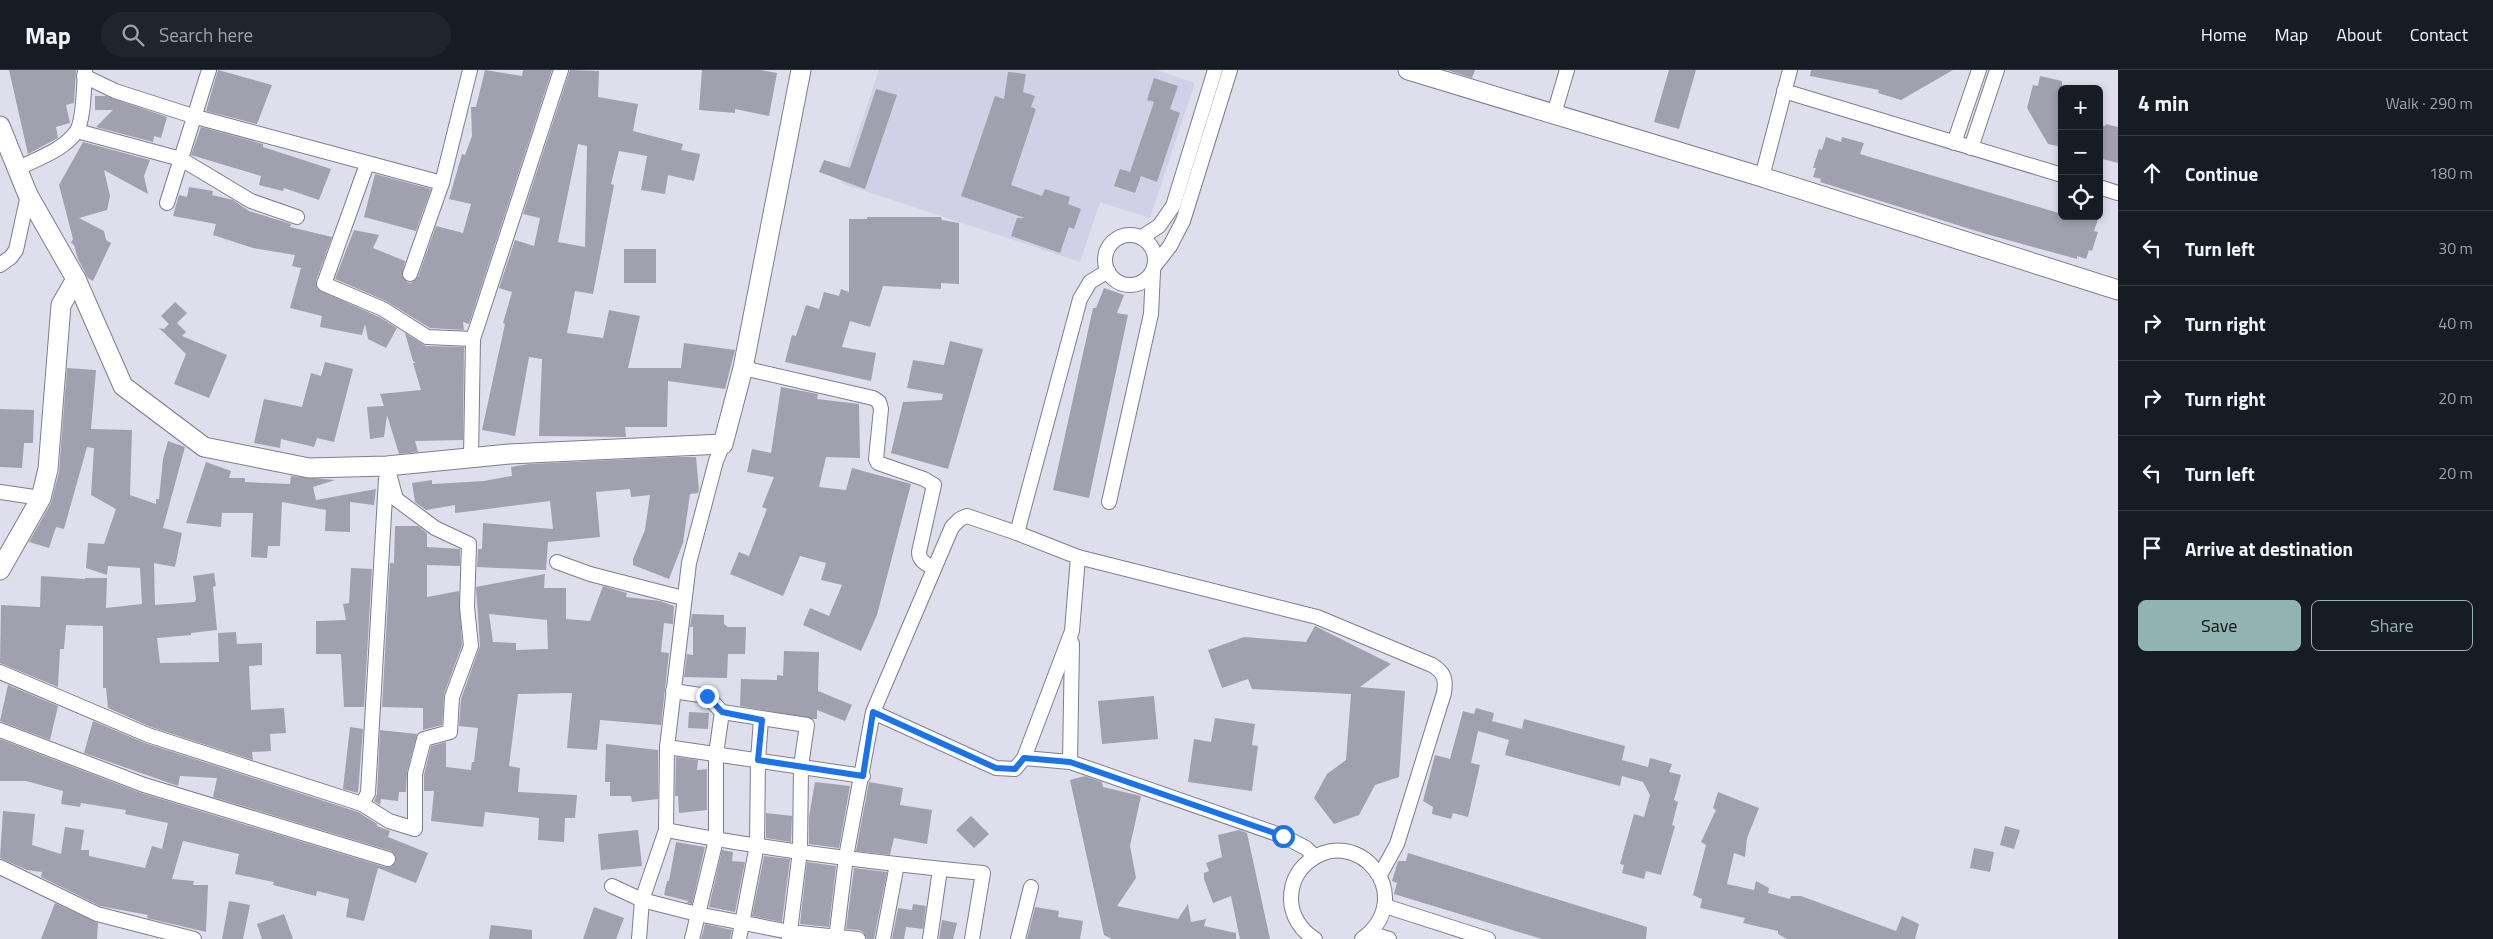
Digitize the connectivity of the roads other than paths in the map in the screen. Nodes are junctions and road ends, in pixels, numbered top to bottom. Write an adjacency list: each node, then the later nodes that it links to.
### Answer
1 (209, 70): 15 (street)
2 (470, 70): 25 (street)
3 (561, 70): 38 (street)
4 (802, 70): 39 (street)
5 (1215, 70): 31 (street)
6 (1230, 70): 33 (street)
7 (1408, 70): 14 (street)
8 (1567, 70): 14 (street)
9 (1790, 70): 13 (street)
10 (1979, 70): 18 (street)
11 (1997, 70): 19 (street)
12 (84, 73): 15 (street); 17 (street)
13 (1784, 91): 18 (street); 24 (street)
14 (1554, 114): 24 (street)
15 (196, 117): 20 (street); 21 (street)
16 (0, 126): 22 (street)
17 (77, 131): 20 (street); 22 (street)
18 (1954, 143): 19 (street)
19 (1971, 148): 23 (street)
20 (182, 159): 29 (street); 30 (street)
21 (367, 164): 25 (street); 38 (street)
22 (17, 169): 28 (street)
23 (2059, 175)
24 (1762, 177): 37 (street)
25 (442, 183): 35 (street)
26 (2103, 188): 27 (street)
27 (2118, 193)
28 (28, 195): 32 (street); 36 (street)
29 (168, 203)
30 (297, 217)
31 (1142, 238): 33 (street); 34 (street)
32 (0, 265)
33 (1154, 268): 34 (street); 45 (street)
34 (1108, 271): 46 (street)
35 (410, 274)
36 (76, 279): 42 (street); 44 (street)
37 (2118, 290)
38 (473, 339): 41 (street)
39 (743, 368): 40 (street); 49 (street)
40 (723, 444): 41 (street); 51 (street)
41 (471, 457): 42 (street)
42 (387, 466): 66 (street); 66 (street)
43 (0, 492): 44 (street)
44 (40, 498): 50 (street)
45 (1109, 502)
46 (1017, 532): 47 (street); 49 (street)
47 (1078, 556): 52 (street); 77 (street)
48 (557, 562): 51 (street)
49 (933, 568): 56 (street)
50 (0, 570)
51 (683, 598): 54 (street)
52 (1072, 632): 61 (street); 63 (street)
53 (0, 672): 66 (street)
54 (673, 691): 55 (street); 59 (street)
55 (722, 712): 57 (street); 60 (street)
56 (873, 712): 61 (street); 65 (street)
57 (762, 720): 62 (street); 64 (street)
58 (0, 730): 73 (street)
59 (667, 746): 60 (street); 67 (street)
60 (716, 754): 62 (street); 68 (street)
61 (1024, 758): 63 (street)
62 (758, 760): 64 (street); 69 (street)
63 (1070, 762): 72 (street)
64 (801, 766): 65 (street); 70 (street)
65 (863, 776): 71 (street)
66 (362, 804)
67 (666, 830): 68 (street); 80 (street)
68 (716, 840): 69 (street); 82 (street)
69 (757, 844): 70 (street); 83 (street)
70 (800, 851): 71 (street); 84 (street)
71 (846, 857): 74 (street); 86 (street)
72 (1315, 857): 77 (street); 96 (street)
73 (388, 859)
74 (896, 864): 76 (street); 92 (street)
75 (0, 867): 87 (street)
76 (940, 869): 93 (street); 94 (street)
77 (1380, 875): 81 (street)
78 (612, 886): 80 (street)
79 (1031, 887): 95 (street)
80 (642, 900): 82 (street); 88 (street)
81 (1385, 906): 85 (street); 98 (street)
82 (697, 914): 83 (street); 89 (street)
83 (743, 922): 84 (street); 90 (street)
84 (789, 935): 86 (street)
85 (1366, 936): 97 (street)
86 (837, 937): 91 (street)
87 (194, 939)
88 (639, 939)
89 (692, 939)
90 (739, 939)
91 (858, 939)
92 (883, 939)
93 (930, 939)
94 (972, 939)
95 (1018, 939)
96 (1315, 939)
97 (1389, 939)
98 (1488, 939)

